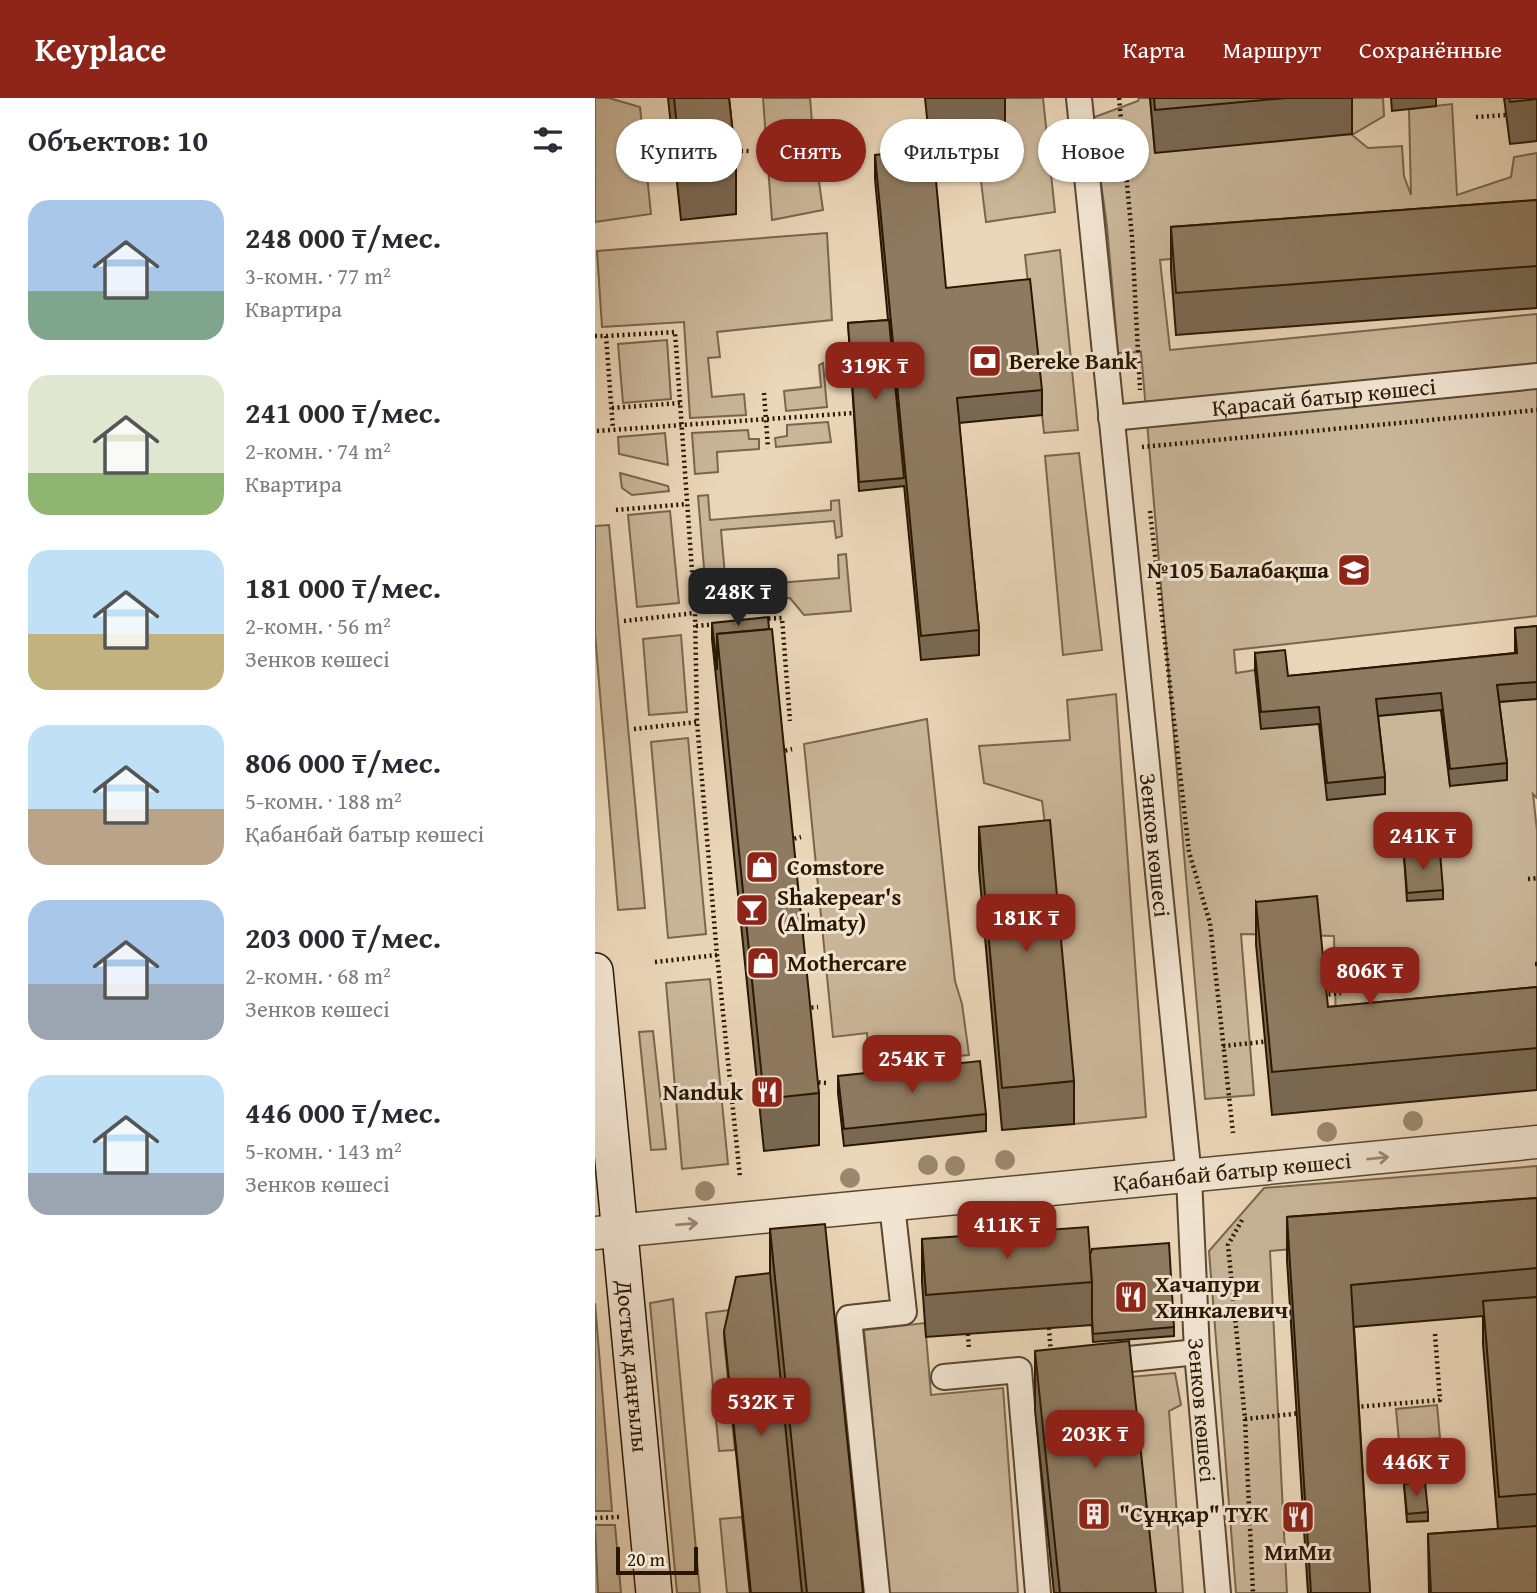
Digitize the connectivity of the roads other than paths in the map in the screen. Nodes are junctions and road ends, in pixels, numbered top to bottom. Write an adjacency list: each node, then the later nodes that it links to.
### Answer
1 (1079, 98): 3 (street, Зенков көшесі)
2 (1537, 376): 3 (street, Қарасай батыр көшесі)
3 (1111, 418): 6 (street, Зенков көшесі)
4 (595, 971): 8 (main road, Достық даңғылы)
5 (1537, 1142): 6 (street, Қабанбай батыр көшесі, one-way to 5)
6 (1189, 1177): 7 (street, Қабанбай батыр көшесі); 9 (street, Зенков көшесі)
7 (892, 1205): 8 (street, Қабанбай батыр көшесі, one-way to 7); 15 (street)
8 (607, 1232): 14 (main road, Достық даңғылы)
9 (1198, 1352): 10 (street); 17 (street, Зенков көшесі)
10 (1080, 1364)
11 (1053, 1366): 12 (street)
12 (1019, 1370): 13 (street); 16 (street)
13 (944, 1377)
14 (654, 1593)
15 (877, 1593)
16 (1038, 1593)
17 (1218, 1593)

